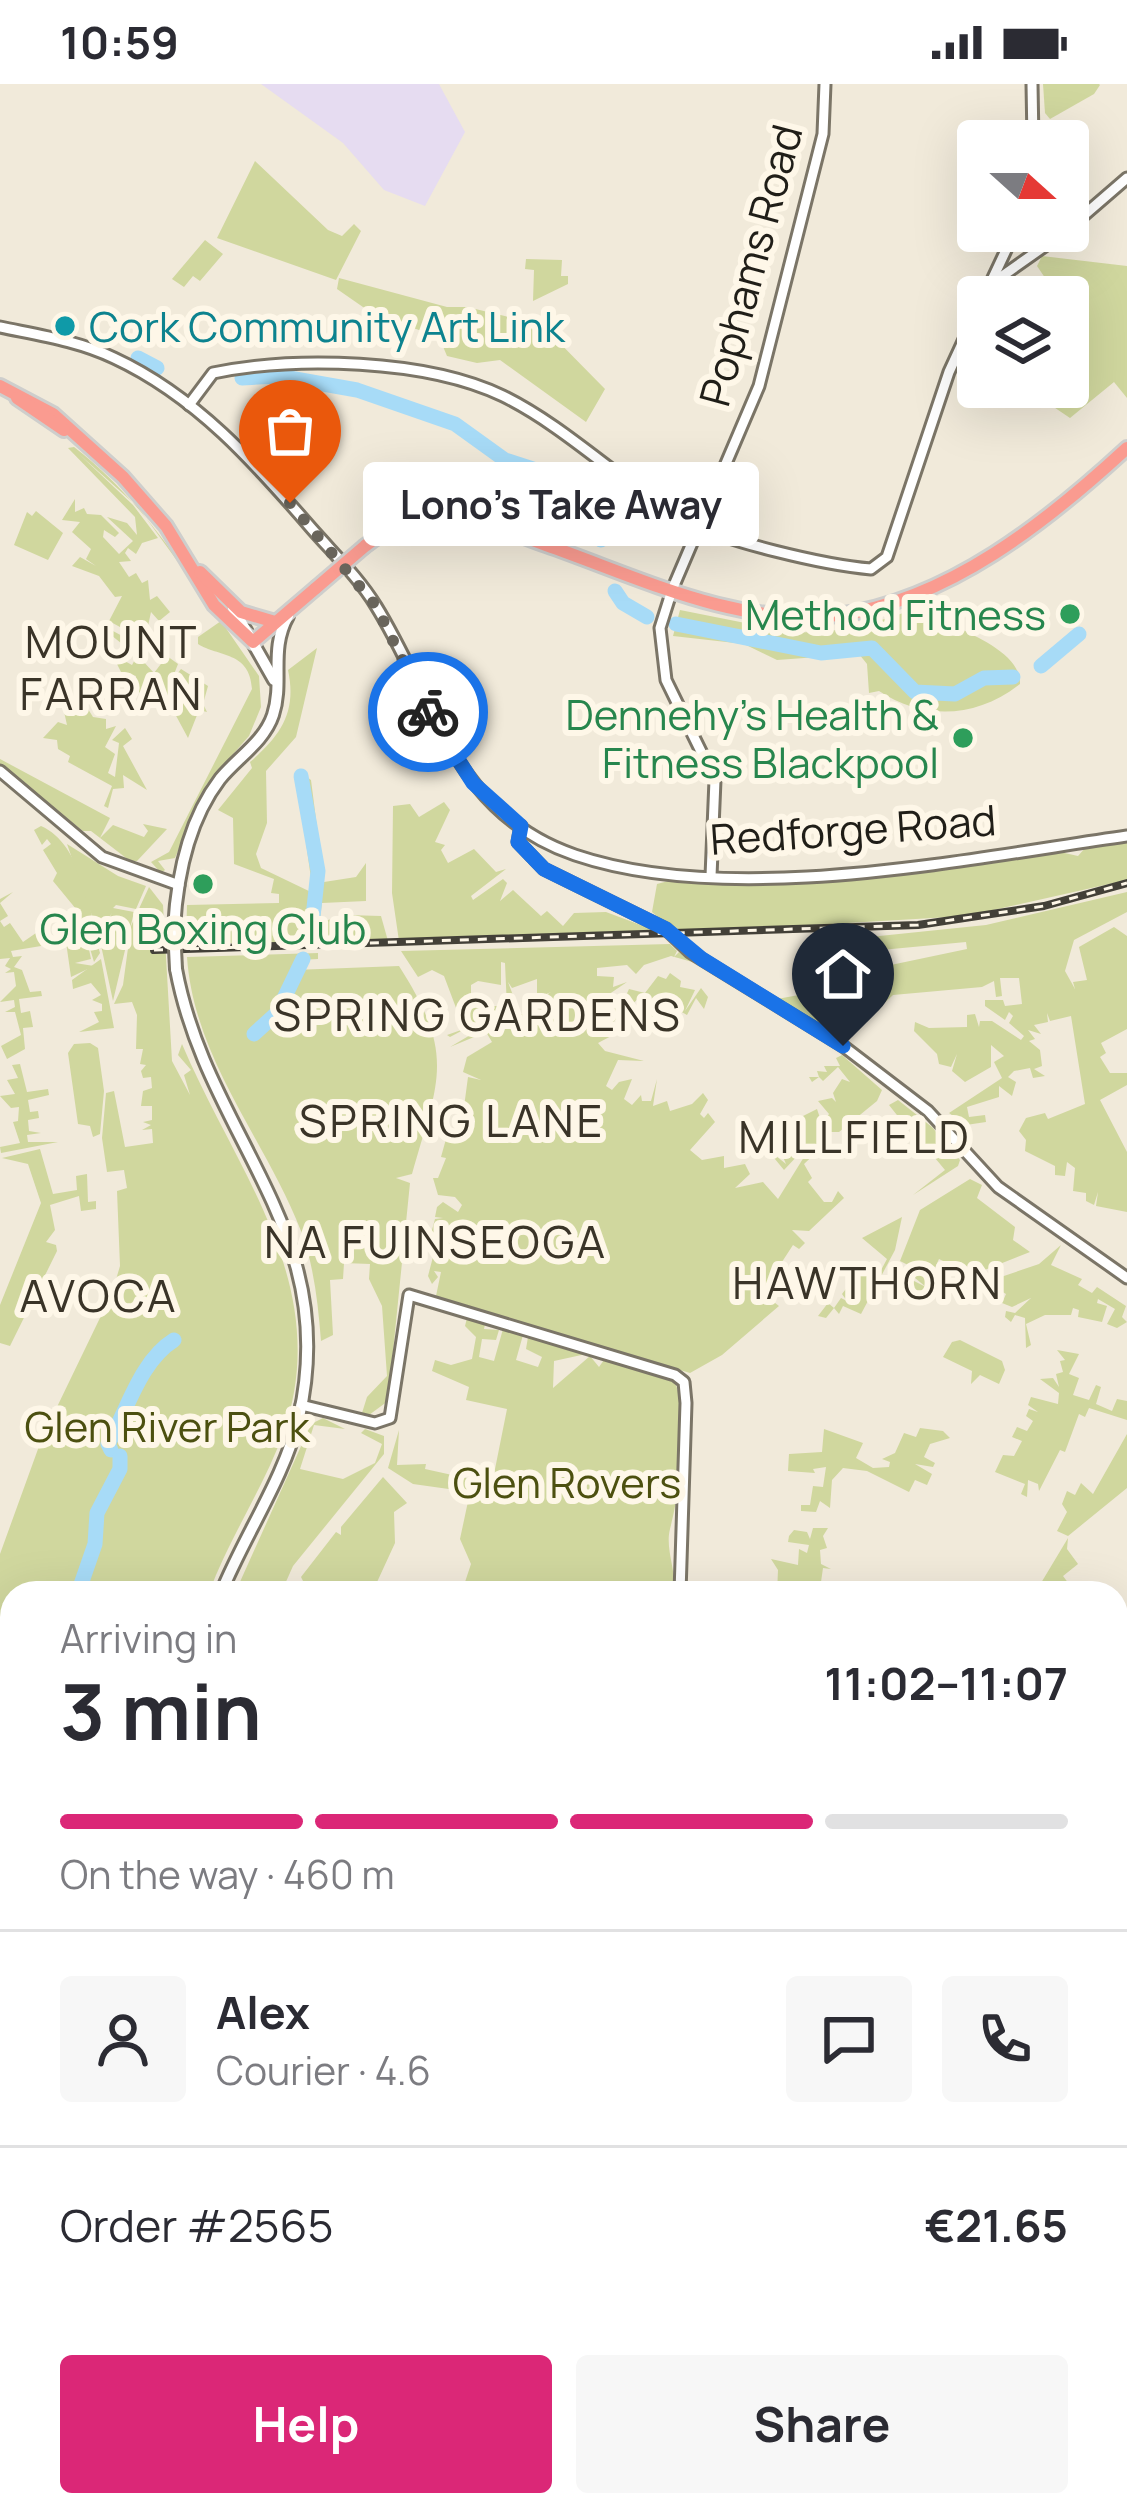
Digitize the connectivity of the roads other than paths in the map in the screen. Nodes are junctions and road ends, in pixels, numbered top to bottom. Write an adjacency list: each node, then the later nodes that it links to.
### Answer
1 (826, 84): 17 (street, Pophams Road)
2 (1033, 84): 3 (street)
3 (1033, 120)
4 (1127, 178): 5 (street)
5 (1089, 211)
6 (1006, 252): 9 (street)
7 (1038, 252): 8 (street)
8 (1024, 261): 9 (street); 11 (street)
9 (1001, 264): 10 (street)
10 (995, 276)
11 (1002, 276)
12 (0, 327): 15 (street)
13 (957, 355): 17 (street)
14 (5, 389): 18 (highway)
15 (189, 404): 17 (street); 26 (street)
16 (1127, 448): 19 (highway)
17 (699, 526): 19 (street, Pophams Road)
18 (194, 567): 20 (highway); 23 (highway)
19 (671, 590): 21 (highway, bridge); 28 (street, Pophams Road)
20 (231, 604): 22 (highway); 23 (main road)
21 (290, 611): 22 (highway); 24 (main road)
22 (275, 622): 23 (highway)
23 (253, 642): 24 (main road)
24 (276, 683): 29 (main road)
25 (0, 771): 29 (street)
26 (521, 826): 28 (street, Redforge Road); 30 (street)
27 (1127, 836): 28 (street, Redforge Road)
28 (711, 876)
29 (178, 885): 31 (main road, bridge)
30 (1127, 1278)
31 (301, 1405): 32 (main road); 33 (street)
32 (227, 1581)
33 (680, 1581)

